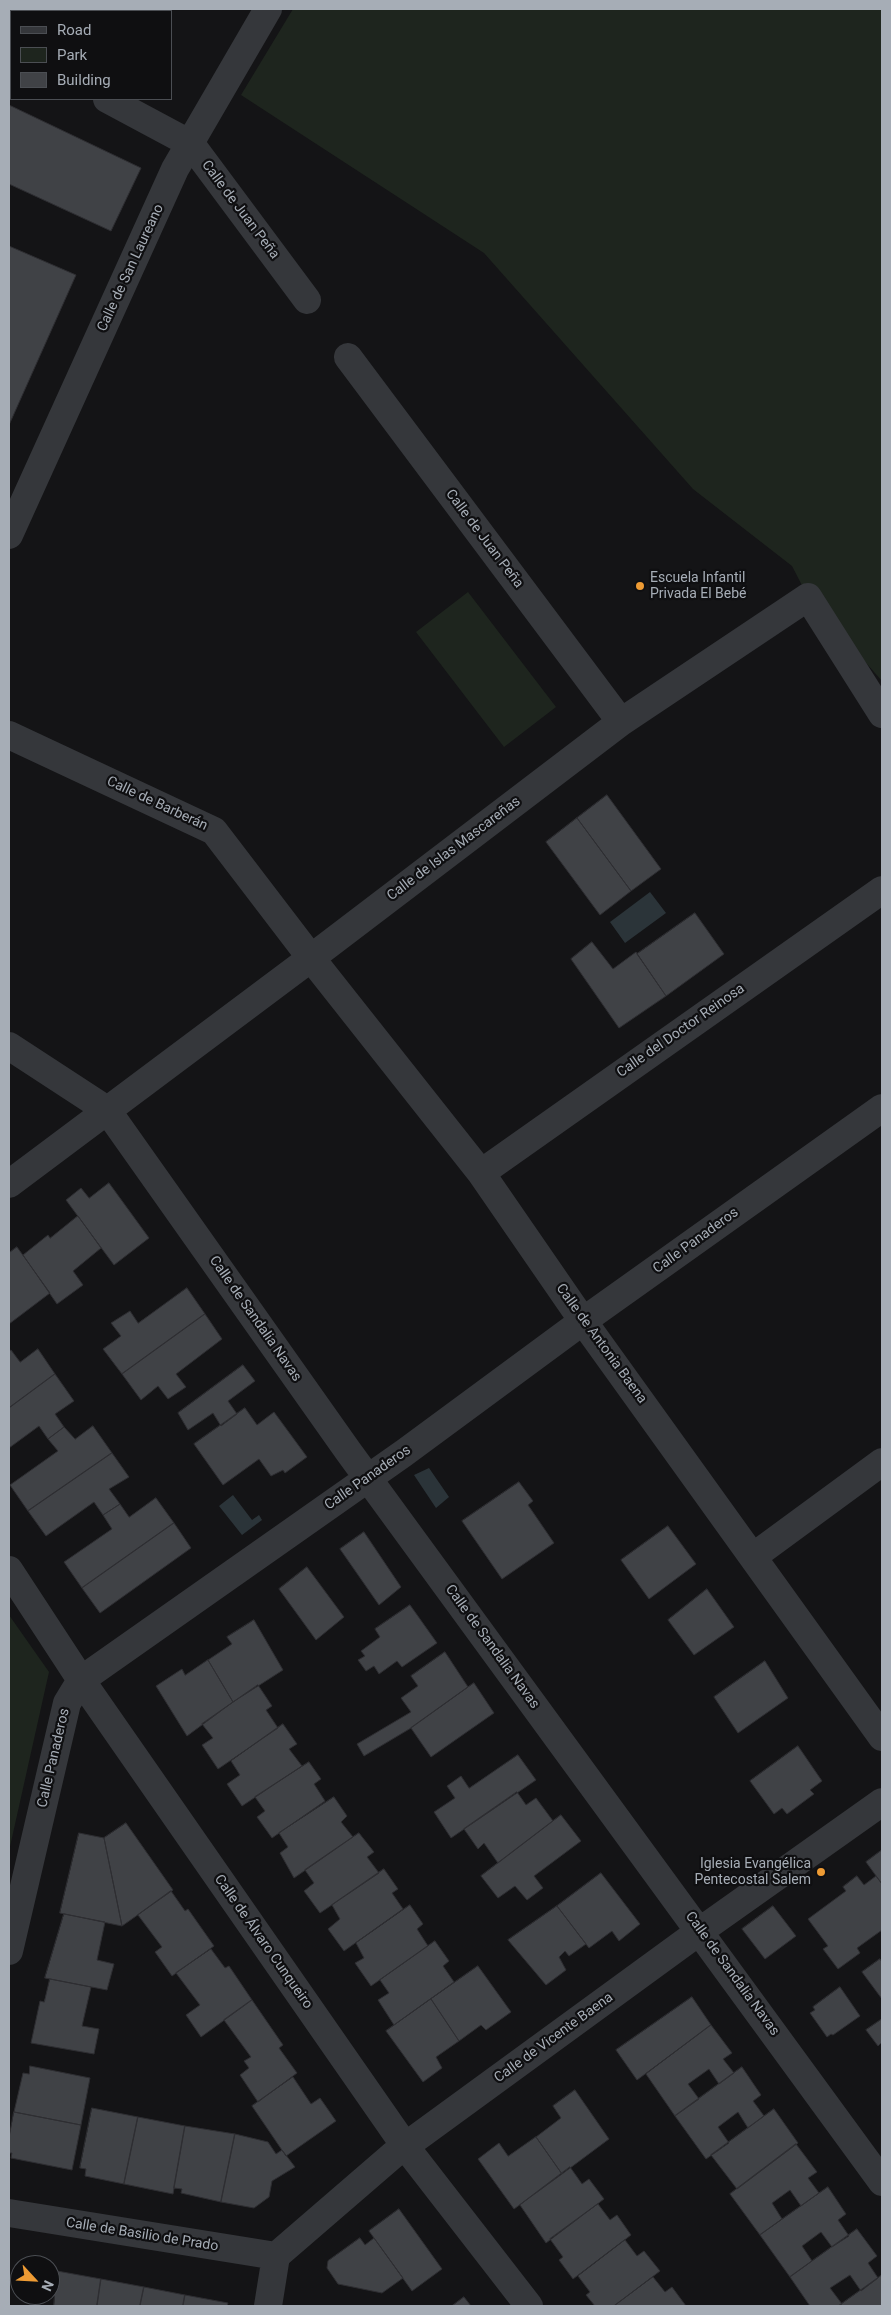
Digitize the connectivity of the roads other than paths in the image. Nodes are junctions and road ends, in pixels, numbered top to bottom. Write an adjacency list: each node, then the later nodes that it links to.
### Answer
1 (268, 9): 3 (street, Calle de San Laureano)
2 (109, 100): 3 (street)
3 (191, 144): 4 (street, Calle de Juan Peña); 6 (street, Calle de San Laureano)
4 (307, 300)
5 (348, 357): 8 (street, Calle de Juan Peña)
6 (9, 535)
7 (882, 714): 8 (street, Calle de Islas Mascareñas)
8 (621, 722): 11 (street, Calle de Islas Mascareñas)
9 (9, 735): 11 (street, Calle de Barberán)
10 (882, 890): 15 (street, Calle del Doctor Reinosa)
11 (311, 958): 14 (street, Calle de Islas Mascareñas); 15 (street, Calle de Antonia Baena)
12 (9, 1046): 14 (street)
13 (882, 1108): 17 (street, Calle Panaderos)
14 (107, 1110): 16 (street, Calle de Islas Mascareñas); 19 (street, Calle de Sandalia Navas)
15 (480, 1173): 17 (street, Calle de Antonia Baena)
16 (9, 1184)
17 (583, 1321): 19 (street, Calle Panaderos); 20 (street, Calle de Antonia Baena)
18 (882, 1462): 20 (street)
19 (368, 1478): 22 (street, Calle Panaderos); 25 (street, Calle de Sandalia Navas)
20 (754, 1556): 23 (street, Calle de Antonia Baena)
21 (9, 1570): 22 (street, Calle de Álvaro Cunqueiro)
22 (81, 1680): 26 (street, Calle Panaderos); 27 (street, Calle de Álvaro Cunqueiro)
23 (882, 1737)
24 (882, 1802): 25 (street, Calle de Vicente Baena)
25 (700, 1931): 27 (street, Calle de Vicente Baena); 28 (street, Calle de Sandalia Navas)
26 (9, 1951)
27 (405, 2146): 30 (street, Calle de Vicente Baena); 32 (street, Calle de Álvaro Cunqueiro)
28 (882, 2182)
29 (9, 2213): 30 (street, Calle de Basilio de Prado)
30 (276, 2256): 31 (street)
31 (268, 2306)
32 (530, 2306)

